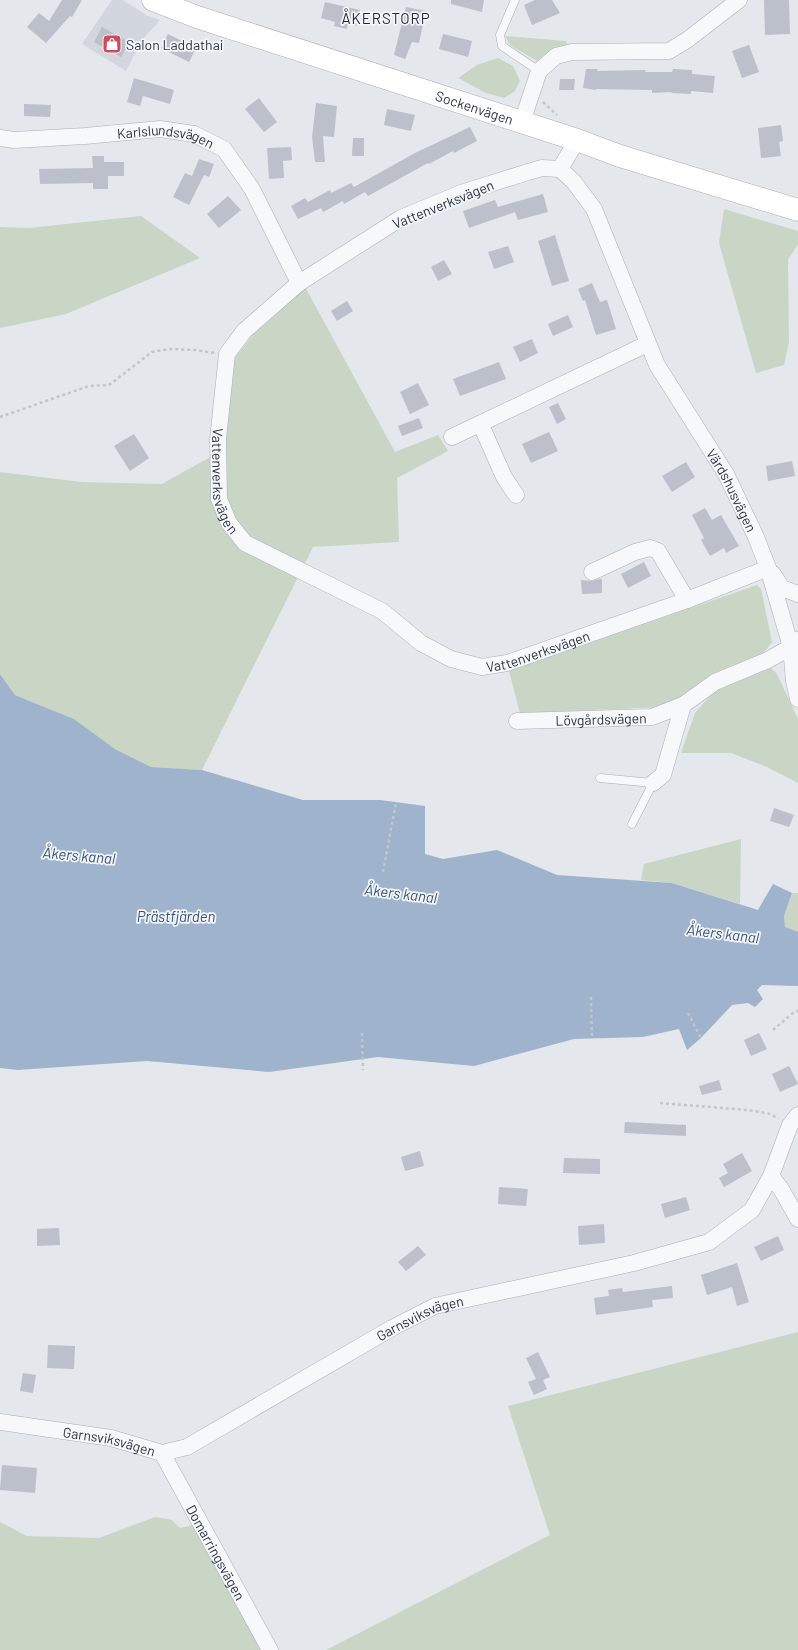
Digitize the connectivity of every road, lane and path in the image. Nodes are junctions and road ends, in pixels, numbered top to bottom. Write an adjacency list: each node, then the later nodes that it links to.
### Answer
1 (153, 0): 5 (street, Sockenvägen)
2 (515, 0): 4 (lane)
3 (739, 0): 4 (street)
4 (539, 71): 5 (street)
5 (522, 122): 7 (street, Sockenvägen)
6 (0, 138): 10 (street, Karlslundsvägen)
7 (577, 140): 8 (street); 9 (street, Sockenvägen)
8 (560, 169): 10 (street, Vattenverksvägen); 11 (street, Värdshusvägen)
9 (798, 210)
10 (299, 283): 12 (street, Vattenverksvägen)
11 (647, 344): 14 (street); 17 (street, Värdshusvägen)
12 (226, 354): 13 (path); 20 (street, Vattenverksvägen)
13 (0, 417)
14 (481, 425): 15 (street); 16 (street)
15 (452, 437)
16 (516, 495)
17 (768, 568): 19 (street); 20 (street, Vattenverksvägen); 21 (street, Värdshusvägen)
18 (592, 572): 20 (street)
19 (798, 594)
20 (687, 600)
21 (794, 643): 22 (street, Värdshusvägen); 23 (street, Lövgårdsvägen)
22 (798, 699)
23 (683, 705): 24 (street, Lövgårdsvägen); 26 (street)
24 (517, 721)
25 (600, 778): 26 (lane)
26 (653, 784): 28 (lane)
27 (396, 802): 29 (path)
28 (632, 824)
29 (383, 872)
30 (591, 997): 36 (path)
31 (798, 1011): 33 (path)
32 (688, 1013): 35 (path)
33 (773, 1030)
34 (362, 1033): 37 (path)
35 (701, 1038)
36 (592, 1039)
37 (363, 1070)
38 (660, 1104): 39 (path)
39 (794, 1120): 40 (street, Garnsviksvägen)
40 (771, 1176): 41 (street); 43 (street, Garnsviksvägen)
41 (798, 1219)
42 (0, 1422): 43 (street, Garnsviksvägen)
43 (162, 1454): 44 (street, Domarringsvägen)
44 (270, 1650)

